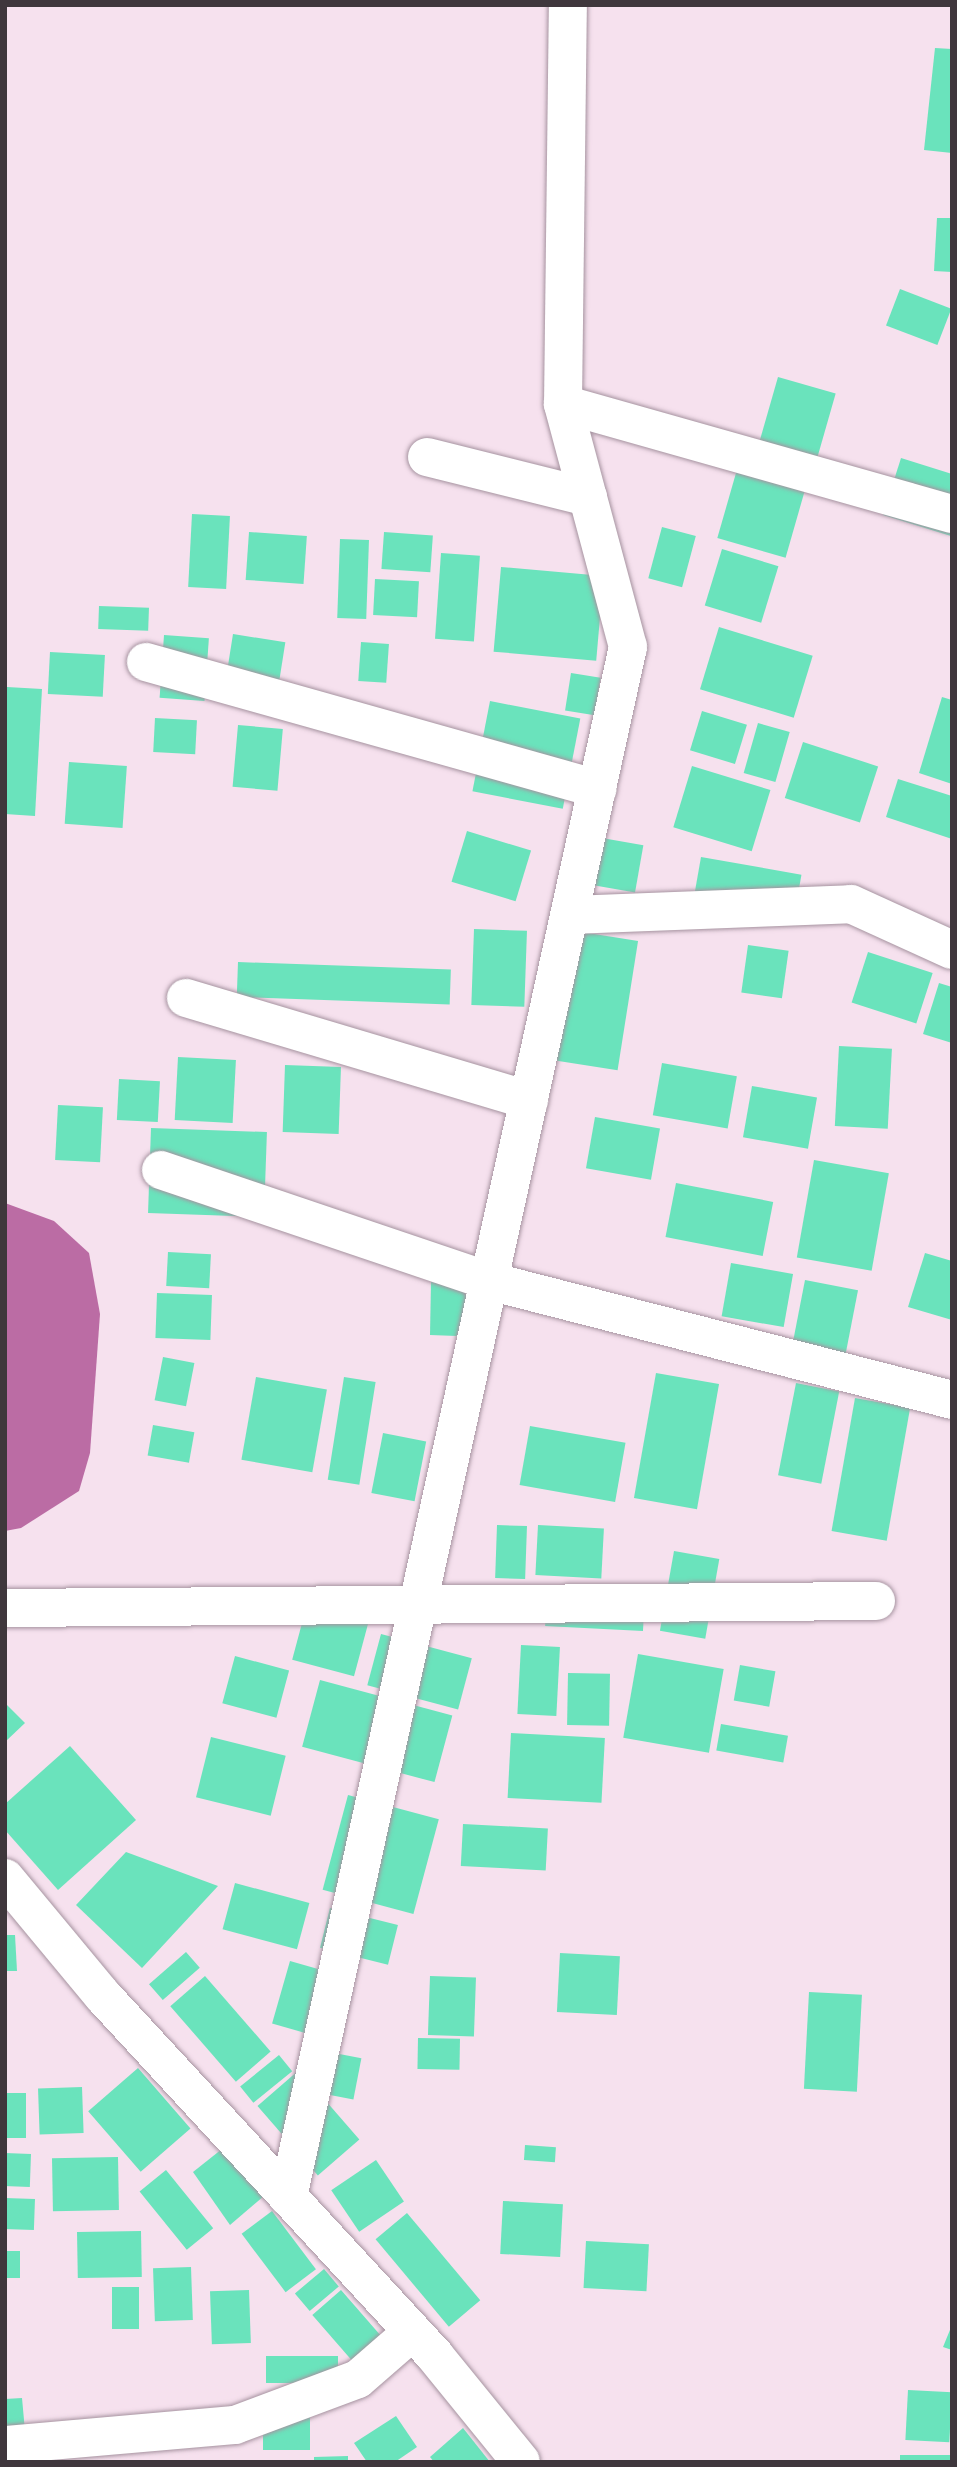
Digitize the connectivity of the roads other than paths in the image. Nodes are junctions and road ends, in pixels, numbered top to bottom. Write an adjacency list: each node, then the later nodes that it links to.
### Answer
1 (568, 5): 2 (street)
2 (563, 404): 4 (street); 5 (street)
3 (427, 457): 4 (street)
4 (588, 497): 7 (street)
5 (952, 514)
6 (146, 662): 7 (street)
7 (597, 789): 8 (street)
8 (570, 915): 9 (street); 11 (street)
9 (952, 950)
10 (186, 998): 11 (street)
11 (528, 1100): 13 (street)
12 (161, 1170): 13 (street)
13 (489, 1281): 14 (street); 16 (street)
14 (952, 1400)
15 (876, 1601): 16 (street)
16 (418, 1603): 17 (street); 19 (street)
17 (5, 1608)
18 (5, 1878): 19 (street)
19 (288, 2197): 20 (street)
20 (412, 2332): 21 (street); 22 (street)
21 (5, 2445)
22 (521, 2462)

